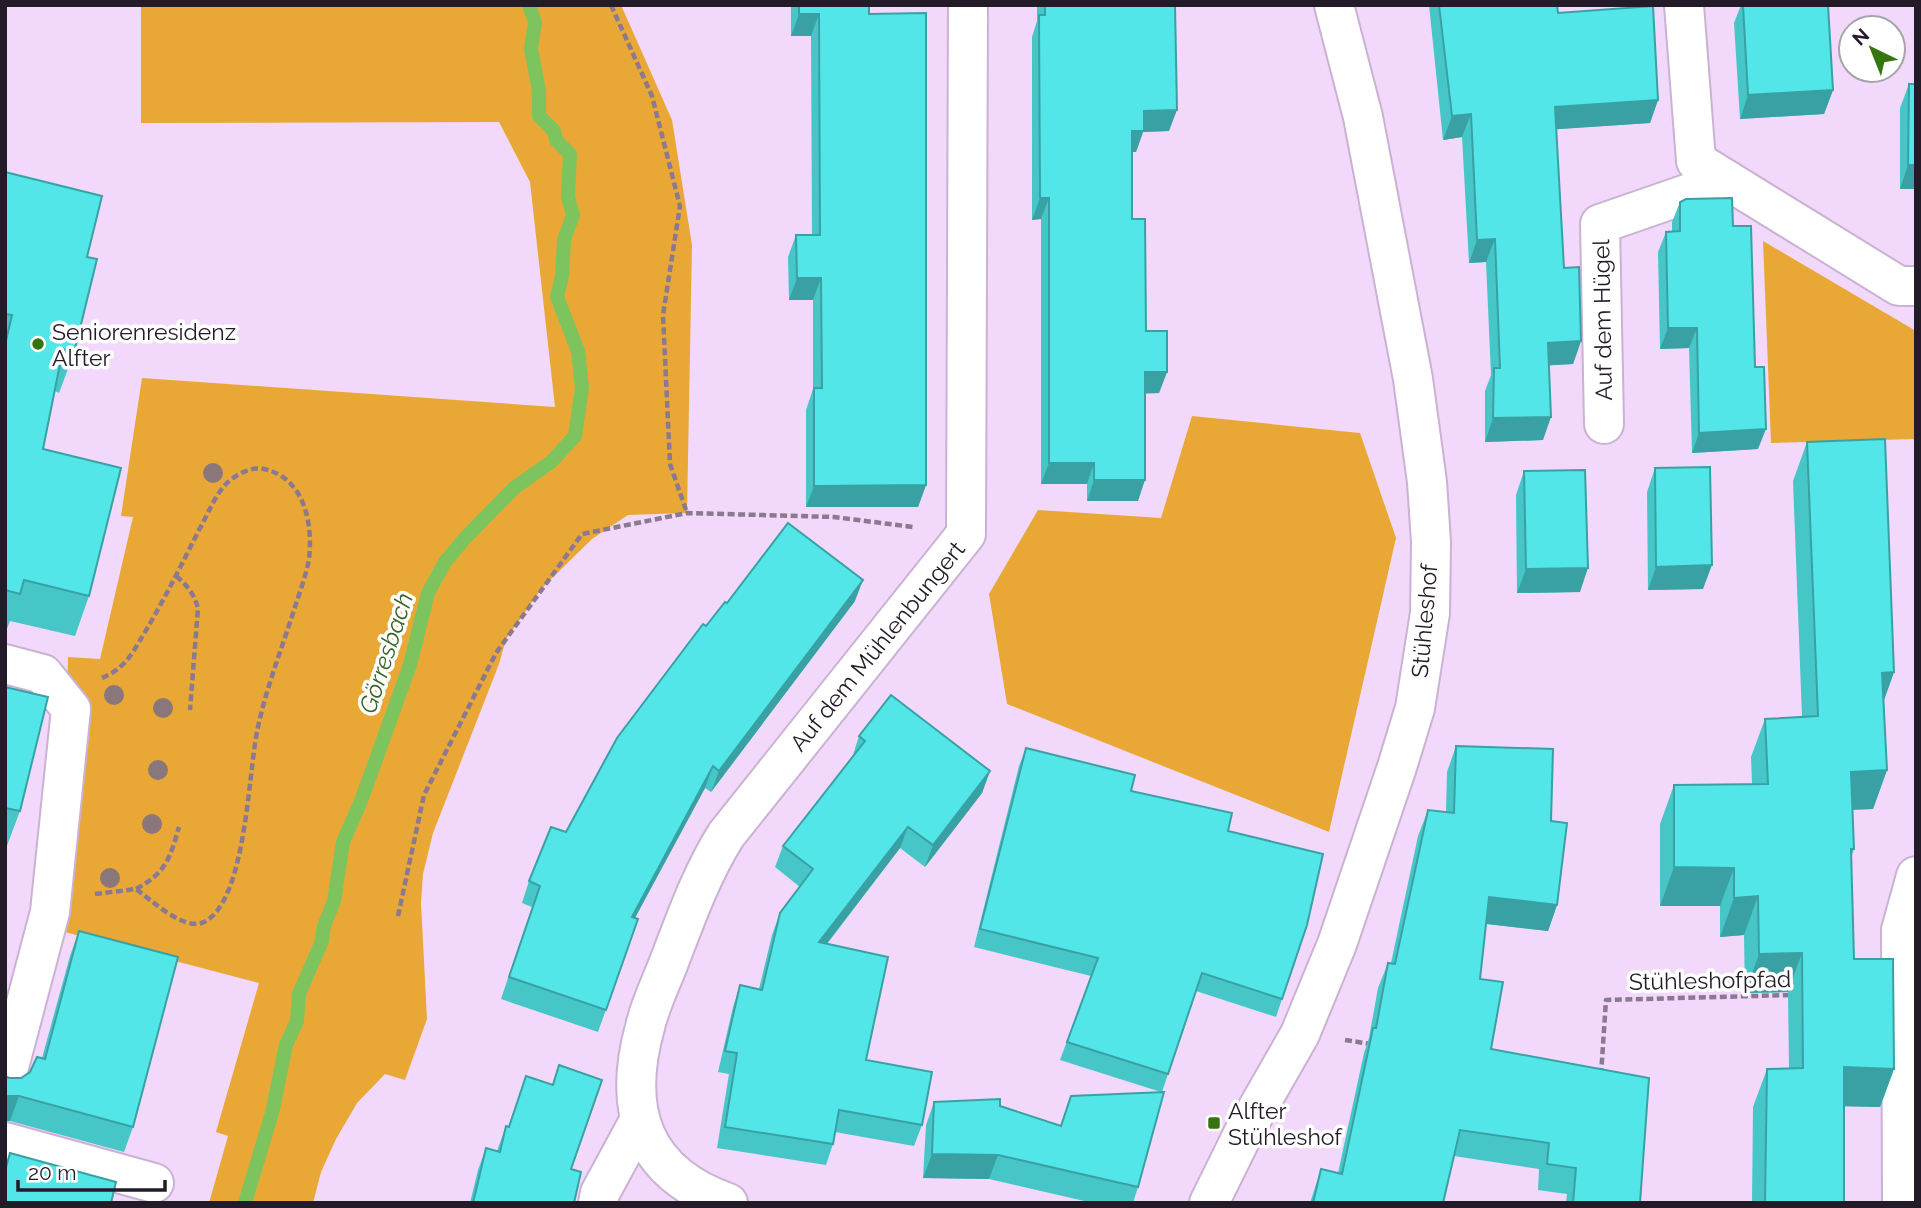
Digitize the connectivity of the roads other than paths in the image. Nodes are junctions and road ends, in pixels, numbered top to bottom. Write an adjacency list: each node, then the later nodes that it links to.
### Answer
1 (968, 5): 10 (street, Auf dem Mühlenbungert)
2 (1334, 5): 15 (street, Stühleshof)
3 (1684, 5): 4 (street)
4 (1727, 180): 5 (street); 6 (street, Auf dem Hügel)
5 (1916, 286)
6 (1604, 424)
7 (5, 664): 9 (street)
8 (1916, 876): 16 (street)
9 (5, 1082)
10 (639, 1121): 13 (street); 14 (street, Auf dem Mühlenbungert)
11 (5, 1142): 12 (street)
12 (154, 1183)
13 (598, 1203)
14 (728, 1203)
15 (1209, 1203)
16 (1902, 1203)

